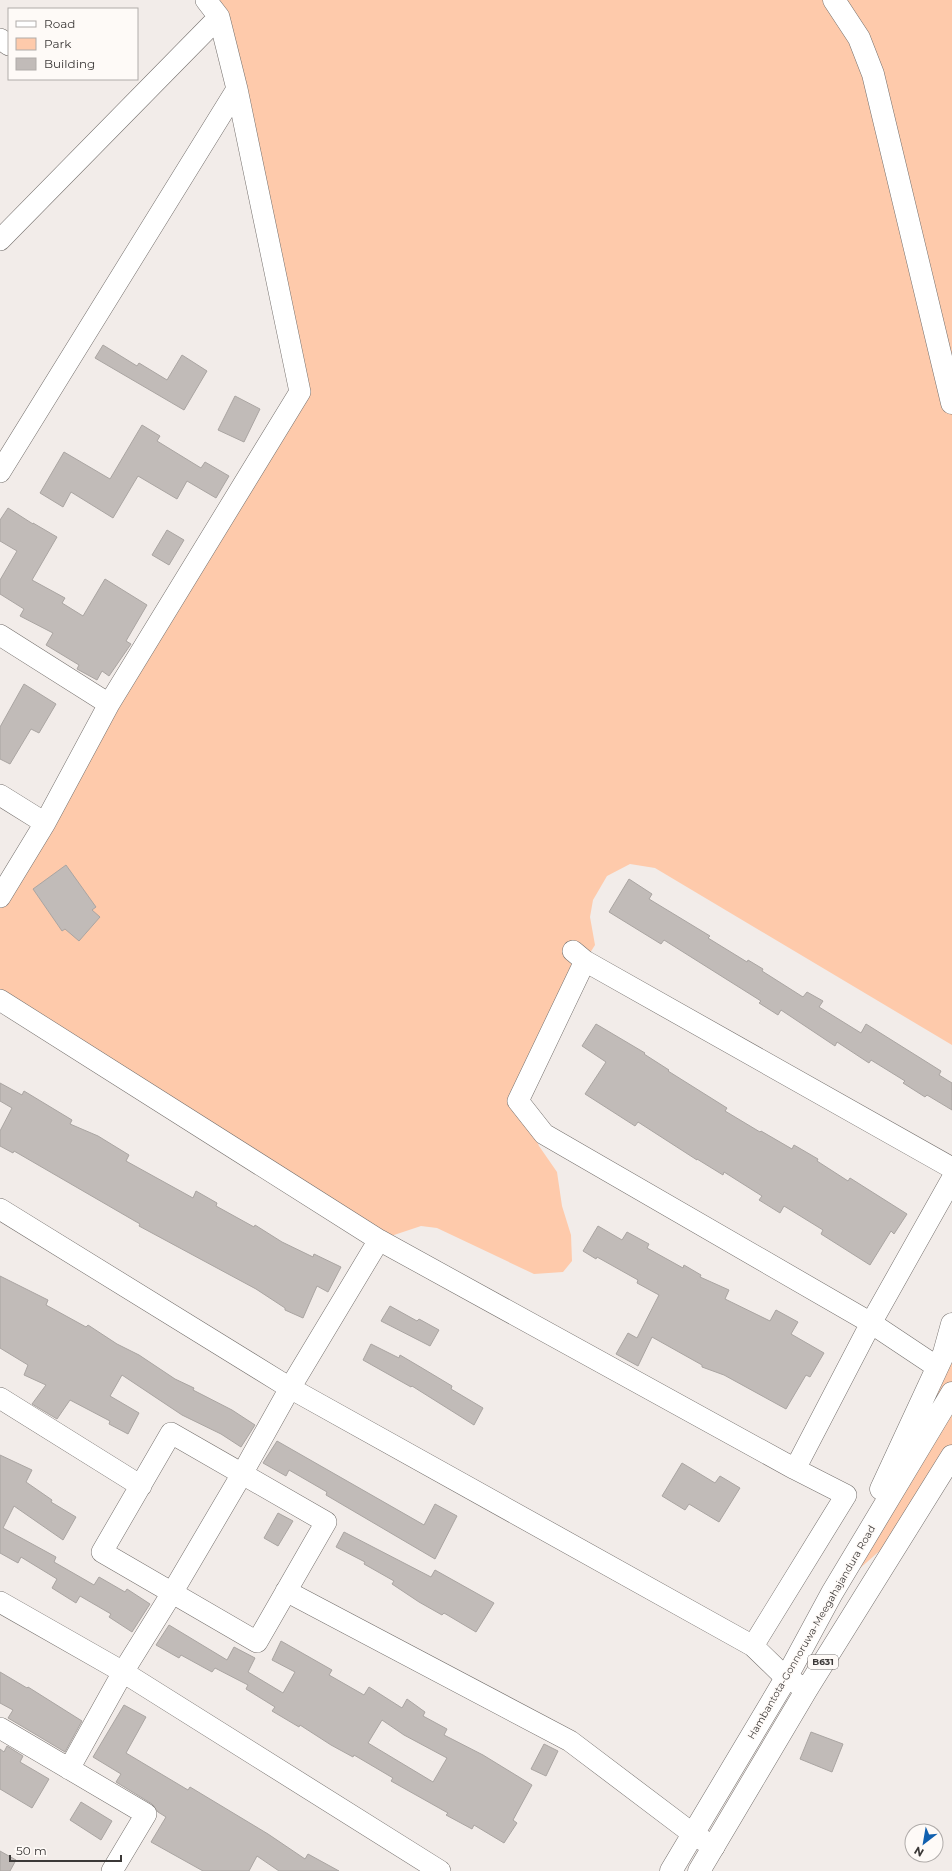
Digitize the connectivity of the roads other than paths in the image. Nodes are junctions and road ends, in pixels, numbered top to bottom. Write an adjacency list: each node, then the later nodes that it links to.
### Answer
1 (206, 0): 3 (street)
2 (834, 0): 6 (main road)
3 (219, 17): 4 (street); 5 (street)
4 (237, 89): 7 (street); 9 (street)
5 (0, 240)
6 (952, 403)
7 (0, 472)
8 (0, 635): 9 (street)
9 (110, 704): 11 (street)
10 (0, 795): 11 (street)
11 (45, 823): 12 (street)
12 (0, 896)
13 (0, 1000): 17 (street)
14 (952, 1168): 18 (street)
15 (952, 1179): 18 (street)
16 (0, 1209): 21 (street)
17 (379, 1240): 21 (street); 25 (street)
18 (871, 1323): 20 (street); 25 (street)
19 (952, 1324): 20 (main road)
20 (937, 1368): 32 (main road)
21 (290, 1388): 26 (street); 34 (street)
22 (952, 1393): 32 (main road, Hambantota-Gonnoruwa-Meegahajandura Road / B631)
23 (0, 1398): 28 (street)
24 (952, 1456): 29 (main road, B631)
25 (795, 1469): 34 (street)
26 (242, 1474): 28 (street); 30 (street); 31 (street)
27 (952, 1477): 29 (main road)
28 (141, 1486): 31 (street)
29 (910, 1524): 37 (main road, B631)
30 (286, 1591): 31 (street); 40 (street)
31 (172, 1593): 35 (street)
32 (832, 1593): 36 (main road, Hambantota-Gonnoruwa-Meegahajandura Road / B631)
33 (0, 1602): 35 (street)
34 (753, 1646): 36 (street)
35 (123, 1672): 39 (street); 43 (street)
36 (786, 1678): 37 (street); 40 (main road, Hambantota-Gonnoruwa-Meegahajandura Road / B631)
37 (807, 1689): 41 (main road, B631)
38 (0, 1728): 39 (street)
39 (69, 1769): 42 (street)
40 (693, 1834): 41 (street); 44 (main road, Hambantota-Gonnoruwa-Meegahajandura Road / B631)
41 (714, 1847): 45 (main road, B631)
42 (112, 1871)
43 (440, 1871)
44 (671, 1871)
45 (699, 1871)

